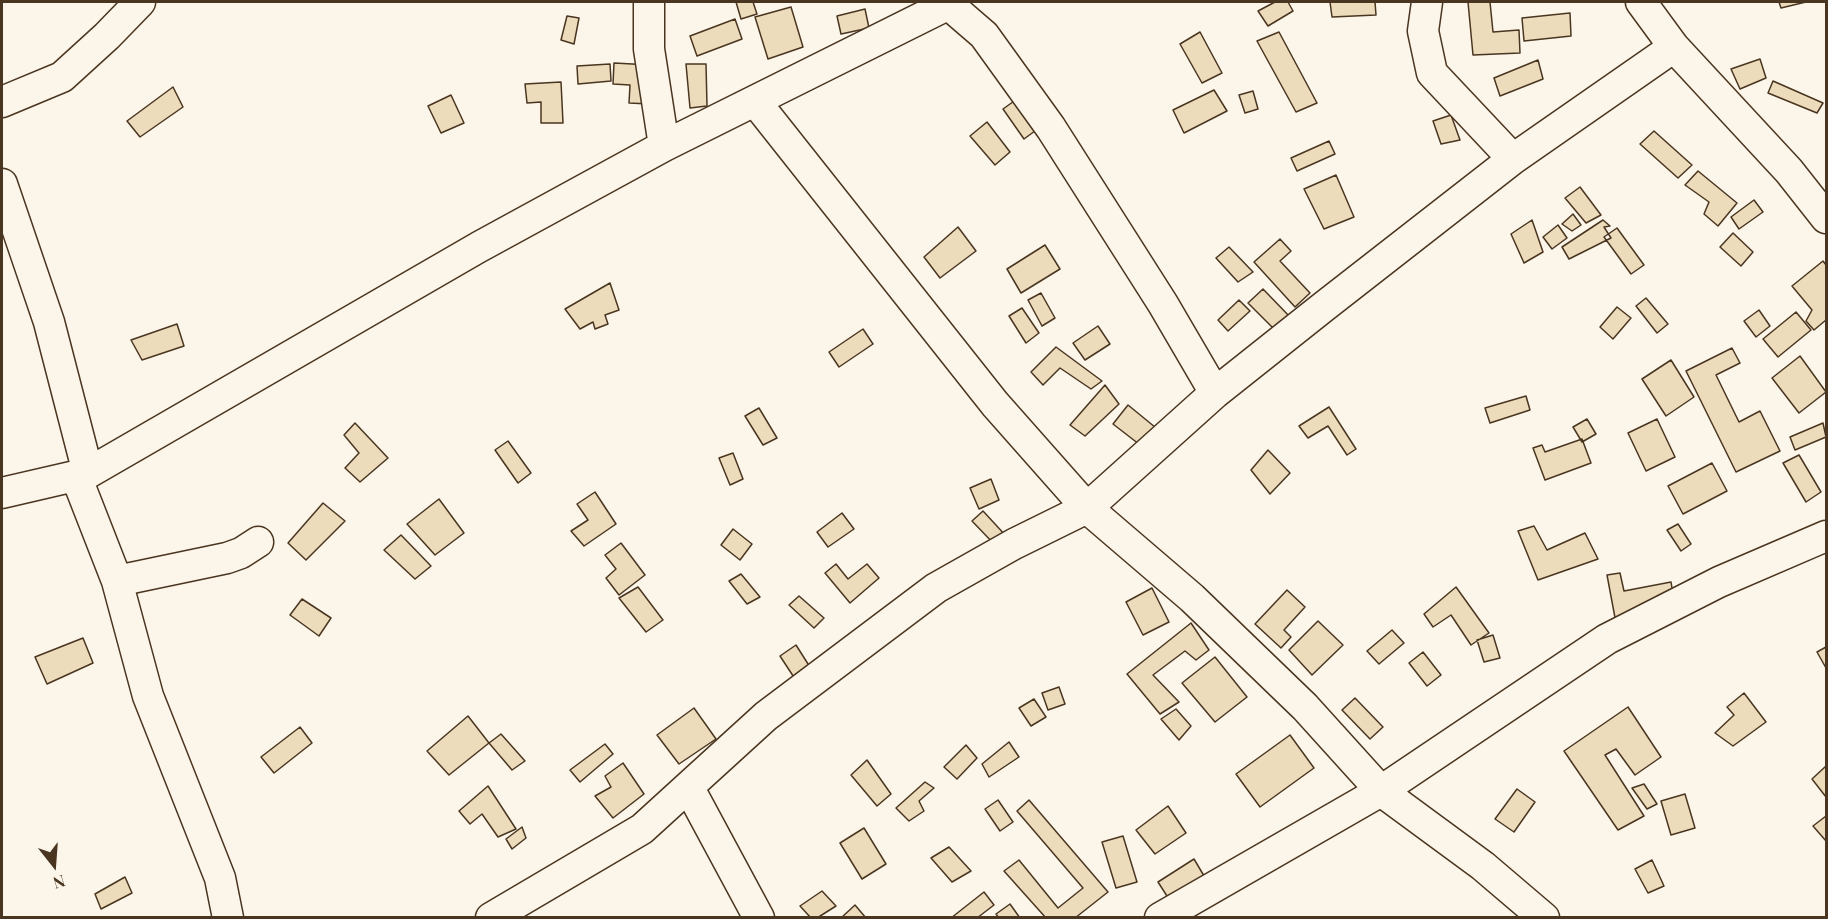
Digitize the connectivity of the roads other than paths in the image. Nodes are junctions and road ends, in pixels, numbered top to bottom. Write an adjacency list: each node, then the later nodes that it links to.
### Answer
1 (140, 2): 8 (street)
2 (649, 2): 9 (street)
3 (1427, 2): 10 (street)
4 (1641, 2): 6 (street)
5 (951, 3): 7 (street); 13 (street)
6 (1674, 47): 10 (street); 12 (street)
7 (755, 101): 9 (street); 16 (street)
8 (2, 102)
9 (664, 146): 14 (street)
10 (1513, 159): 13 (street)
11 (2, 184): 14 (street)
12 (1827, 218)
13 (1215, 393): 16 (street)
14 (82, 474): 15 (street); 19 (street)
15 (2, 494)
16 (1087, 508): 20 (street); 21 (street)
17 (1827, 536): 21 (street)
18 (258, 542): 19 (street)
19 (117, 581): 22 (street)
20 (689, 788): 23 (street); 24 (street)
21 (1381, 791): 25 (street); 26 (street)
22 (228, 918)
23 (491, 918)
24 (759, 918)
25 (1161, 918)
26 (1544, 918)

